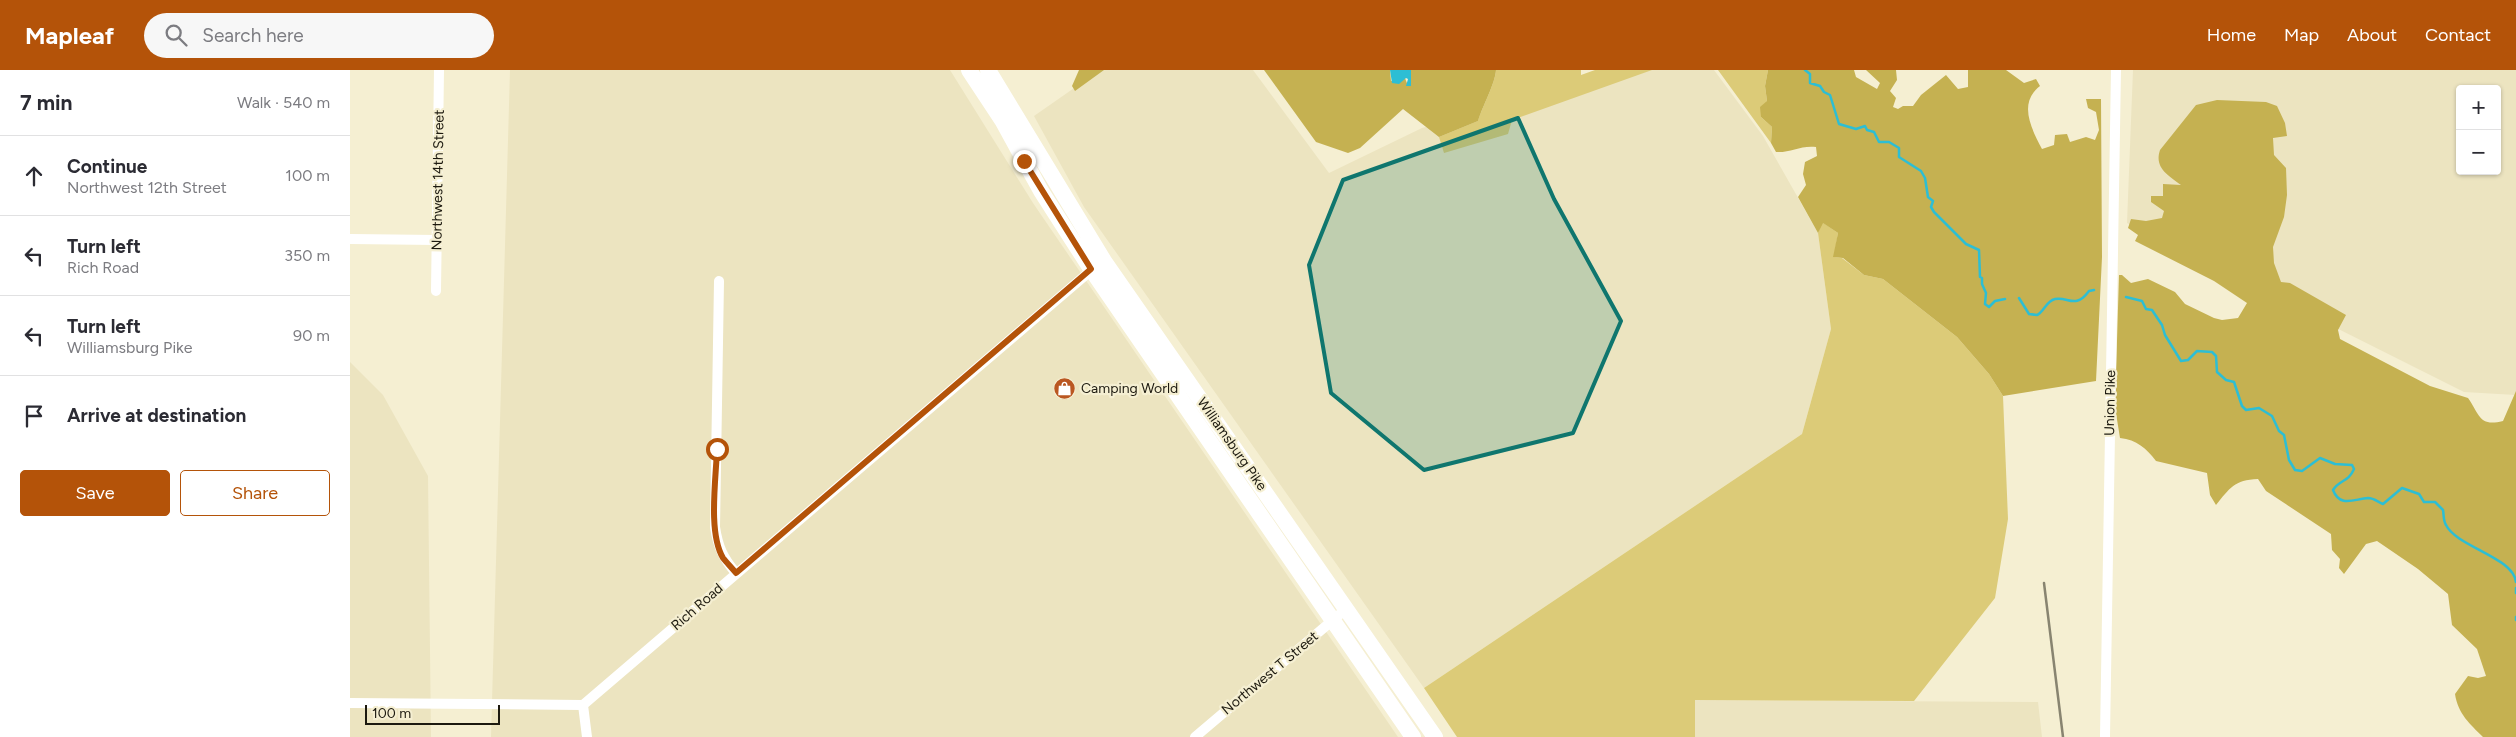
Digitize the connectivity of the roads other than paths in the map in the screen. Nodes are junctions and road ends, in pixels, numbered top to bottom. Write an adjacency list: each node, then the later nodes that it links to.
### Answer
1 (439, 70): 6 (street, Northwest 14th Street)
2 (969, 70): 7 (main road, Williamsburg Pike)
3 (988, 70): 7 (main road, Williamsburg Pike)
4 (2116, 70): 19 (street, Union Pike)
5 (350, 238): 6 (street)
6 (437, 240): 9 (street, Northwest 14th Street)
7 (1098, 265): 10 (street, Rich Road); 11 (main road, Williamsburg Pike); 12 (main road, Williamsburg Pike)
8 (719, 282): 10 (street)
9 (436, 291)
10 (736, 573): 14 (street, Rich Road)
11 (1346, 609): 12 (street, Northwest T Street); 18 (main road, Williamsburg Pike)
12 (1332, 620): 16 (street, Northwest T Street); 17 (main road, Williamsburg Pike)
13 (350, 702): 14 (street)
14 (583, 705): 15 (street)
15 (587, 737)
16 (1195, 737)
17 (1413, 737)
18 (1435, 737)
19 (2105, 737)

